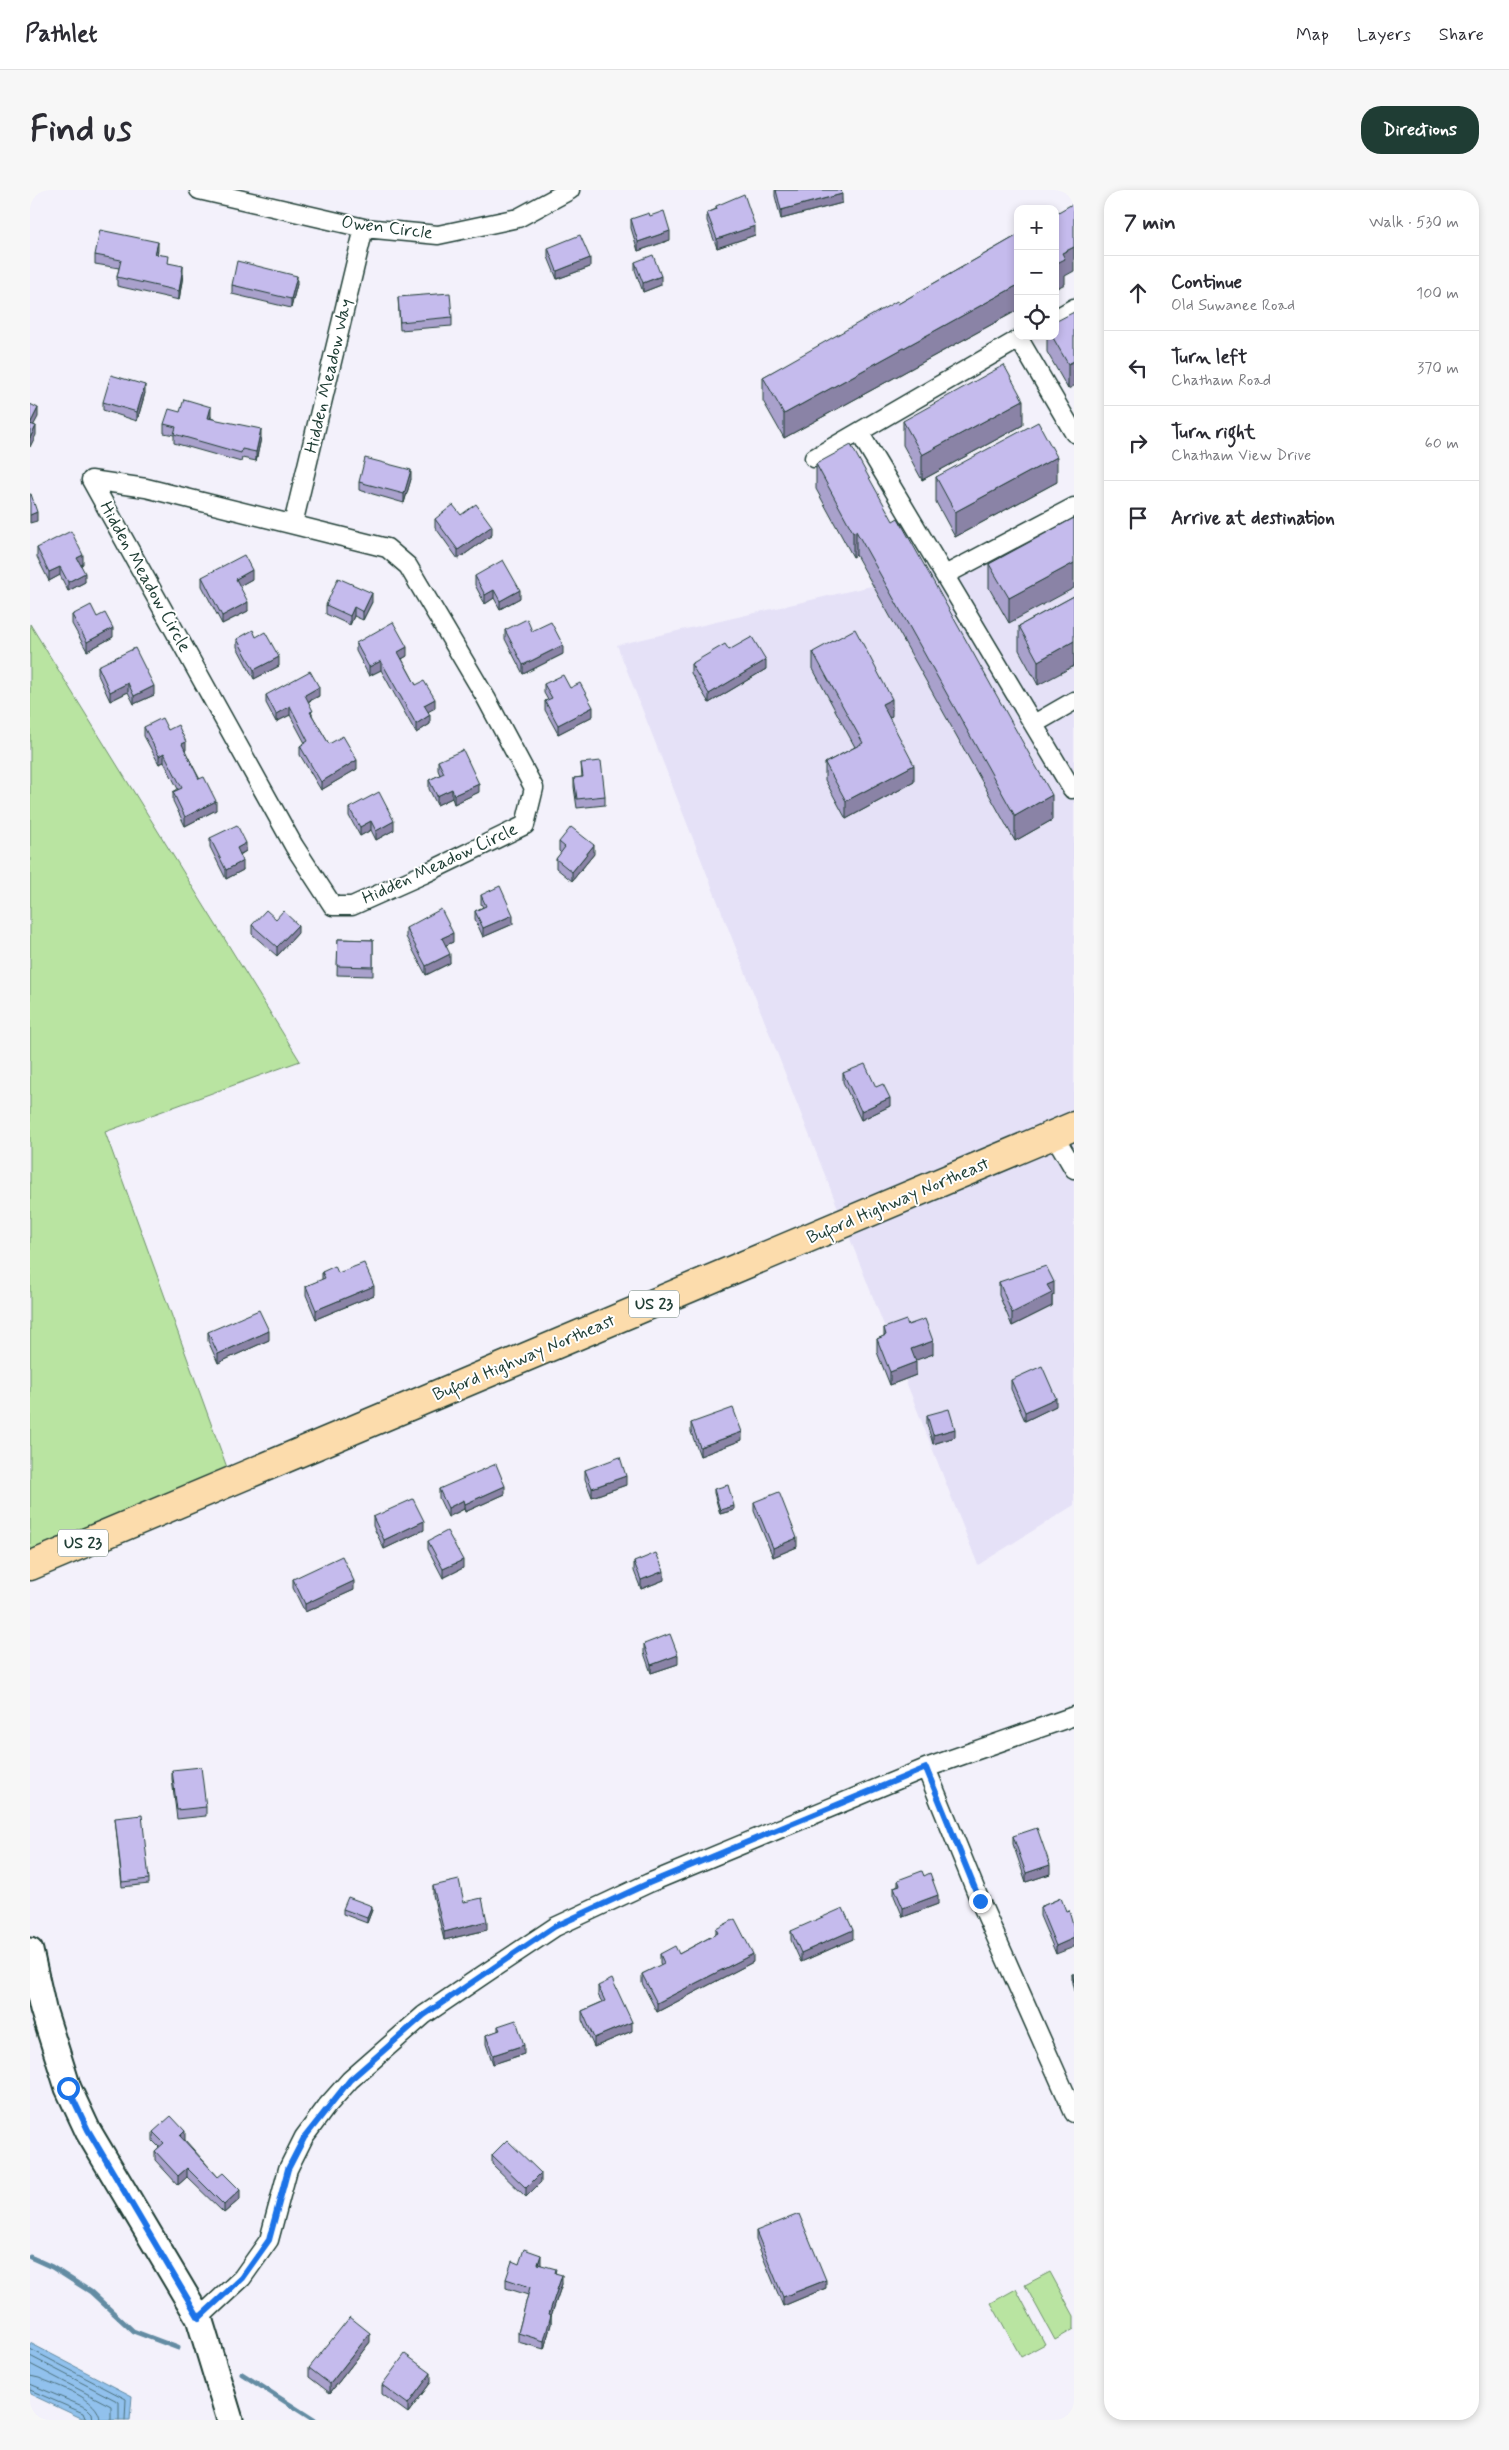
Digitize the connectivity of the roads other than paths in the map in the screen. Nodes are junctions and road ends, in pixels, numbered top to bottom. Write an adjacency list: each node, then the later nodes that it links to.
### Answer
1 (199, 190): 3 (street, Owen Circle)
2 (570, 190): 3 (street, Owen Circle)
3 (364, 228): 12 (street, Hidden Meadow Way)
4 (1074, 308): 5 (street)
5 (1059, 317)
6 (1019, 340): 8 (street)
7 (1023, 340): 9 (street)
8 (859, 432): 10 (street); 13 (street)
9 (1074, 434)
10 (814, 458)
11 (1074, 507): 13 (street)
12 (294, 524): 12 (street, Hidden Meadow Circle)
13 (945, 575): 15 (street)
14 (1074, 701): 15 (street)
15 (1034, 724): 16 (street)
16 (1072, 789)
17 (1064, 1130): 18 (street); 19 (main road, Buford Highway Northeast / US 23)
18 (1074, 1169)
19 (30, 1566)
20 (1074, 1716): 21 (street)
21 (926, 1768): 23 (street); 24 (street)
22 (30, 1951): 24 (street)
23 (1074, 2114)
24 (199, 2318): 25 (street)
25 (230, 2420)

